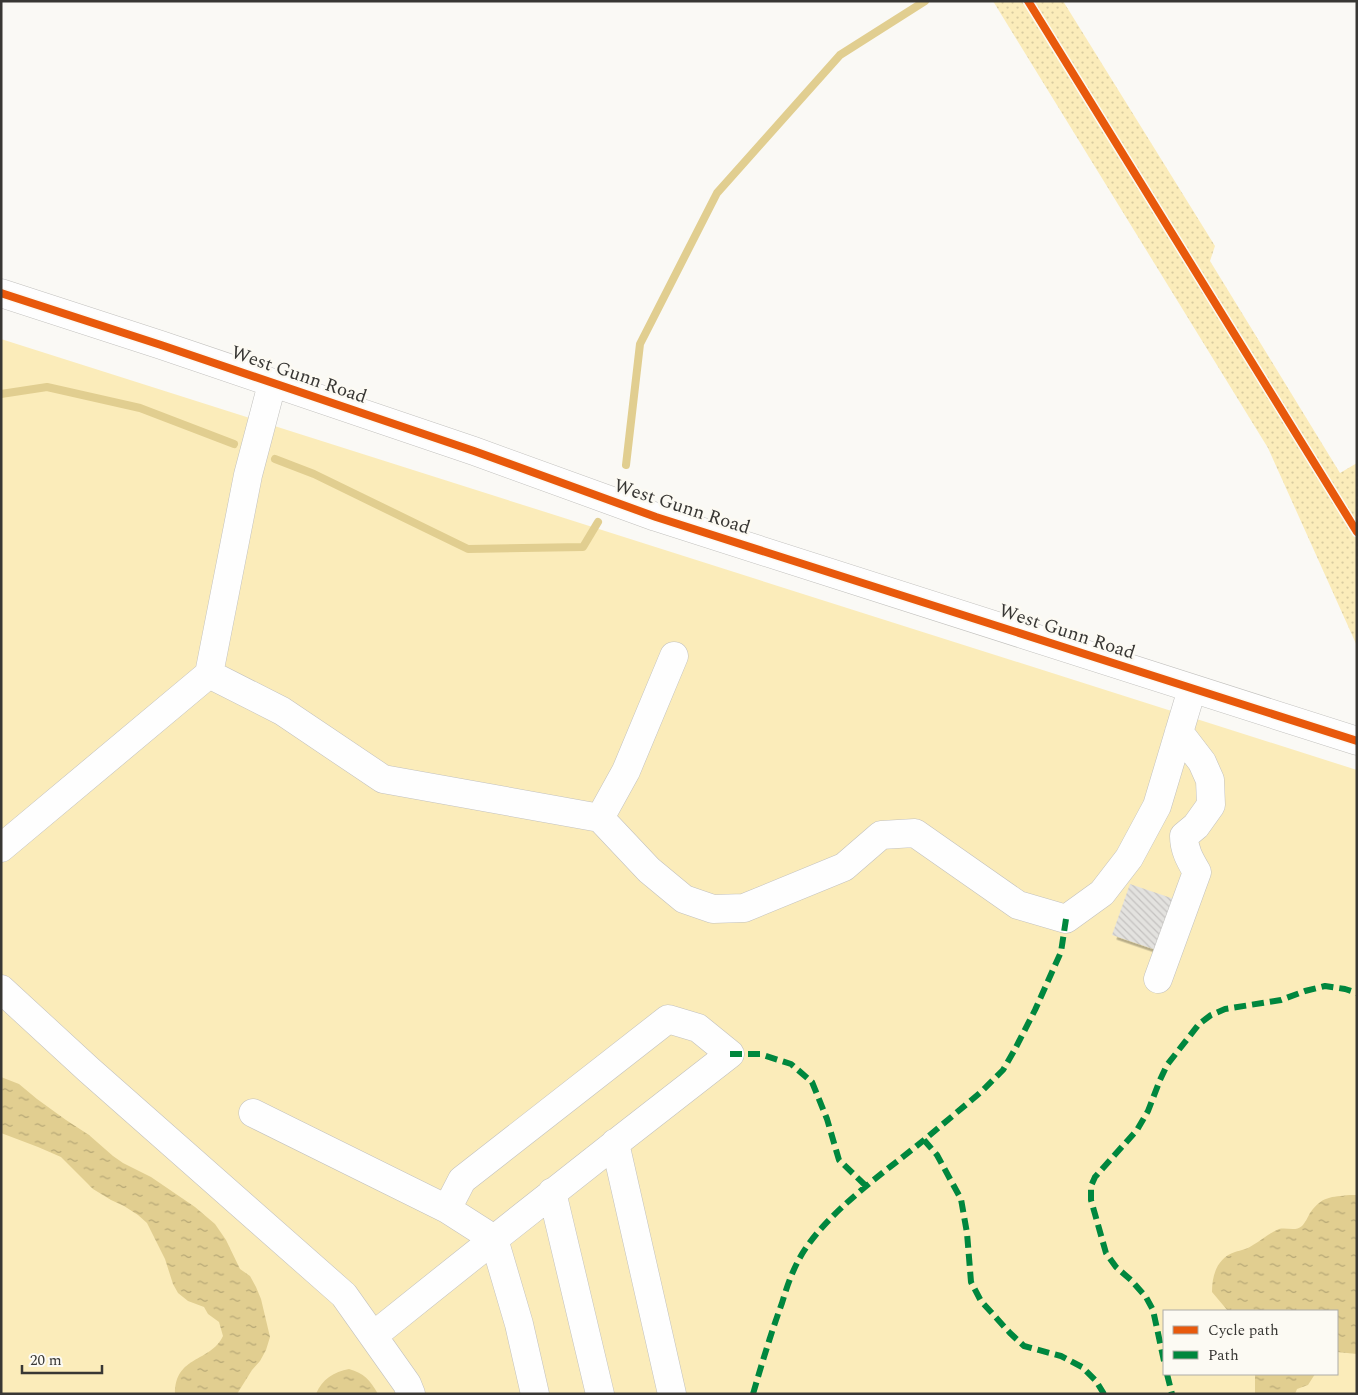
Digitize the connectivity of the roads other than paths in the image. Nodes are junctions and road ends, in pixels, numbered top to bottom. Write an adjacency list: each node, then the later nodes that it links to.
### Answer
1 (1, 293): 2 (street, West Gunn Road)
2 (272, 384): 4 (street); 5 (street, West Gunn Road)
3 (674, 656): 8 (street)
4 (209, 674): 8 (street); 9 (street)
5 (1192, 689): 6 (street); 7 (street, West Gunn Road)
6 (1178, 732): 8 (street); 10 (street)
7 (1357, 741)
8 (600, 818)
9 (1, 848)
10 (1158, 979)
11 (1, 989): 17 (street)
12 (253, 1113): 15 (street)
13 (615, 1143): 14 (street); 15 (street); 21 (street)
14 (552, 1192): 16 (street); 20 (street)
15 (447, 1209): 16 (street)
16 (494, 1239): 17 (street); 19 (street)
17 (373, 1336): 18 (street)
18 (411, 1394)
19 (535, 1394)
20 (600, 1394)
21 (672, 1394)

